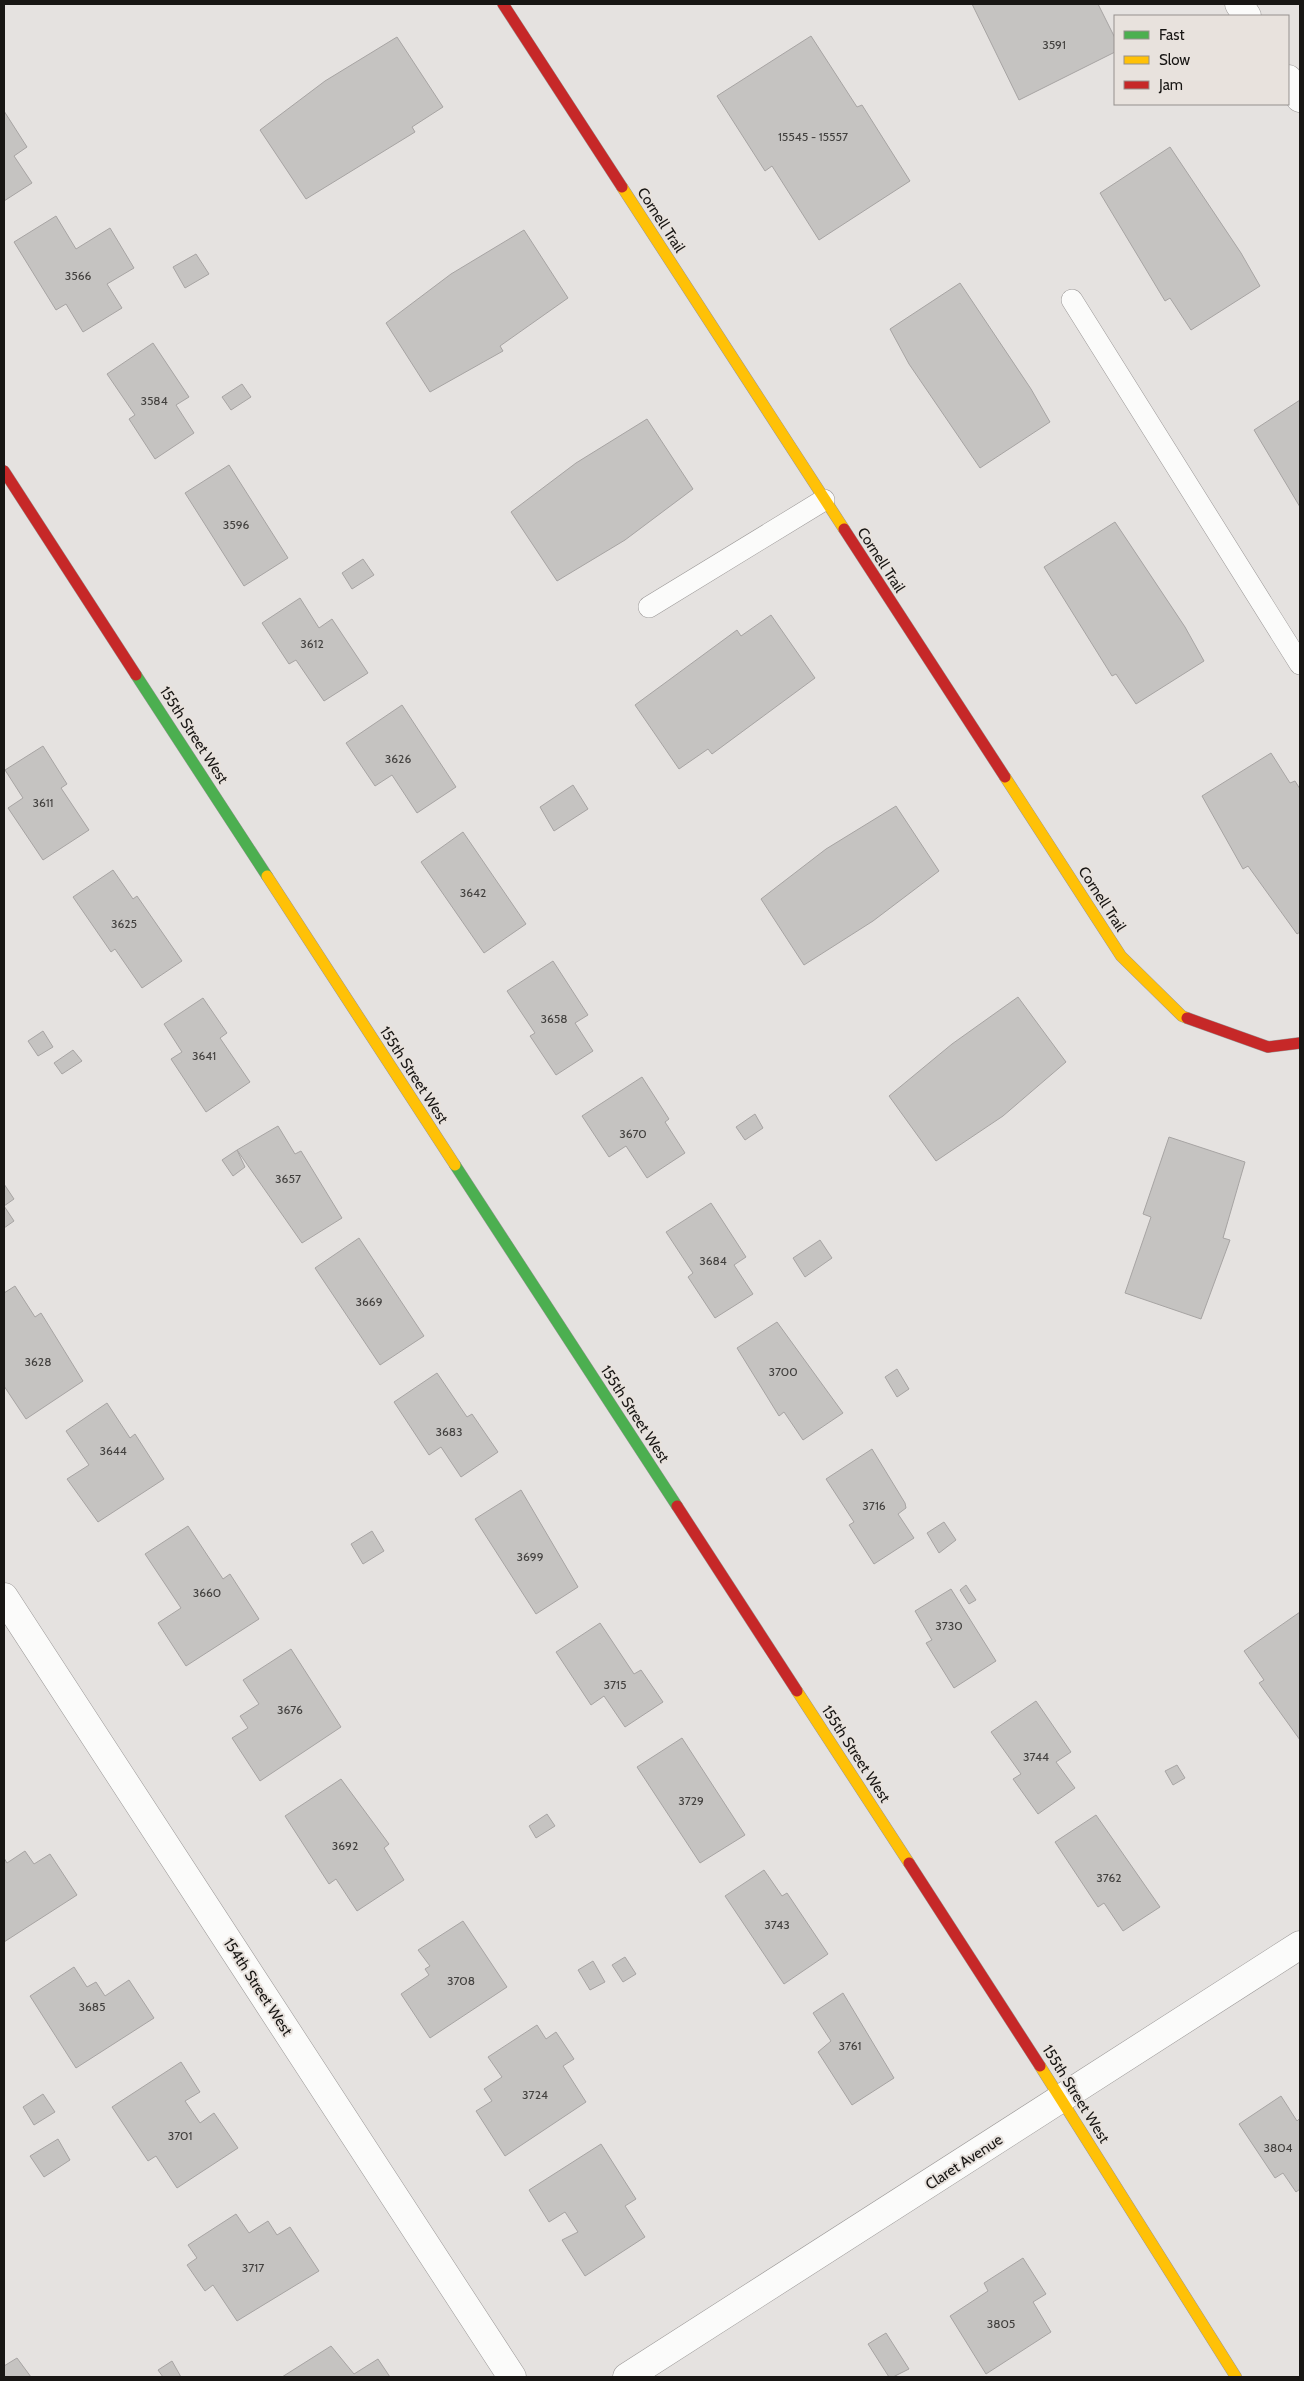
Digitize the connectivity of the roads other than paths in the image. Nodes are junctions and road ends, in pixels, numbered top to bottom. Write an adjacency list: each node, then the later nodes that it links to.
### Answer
1 (504, 4): 8 (street, Cornell Trail)
2 (1239, 4): 3 (street)
3 (1246, 15)
4 (1289, 81): 5 (street)
5 (1300, 98)
6 (1072, 300): 10 (lane)
7 (4, 471): 14 (street, 155th Street West)
8 (824, 500): 9 (lane); 11 (street, Cornell Trail)
9 (649, 607)
10 (1300, 664)
11 (1300, 1043)
12 (4, 1597): 15 (street, 154th Street West)
13 (1300, 1945): 14 (street, Claret Avenue)
14 (1062, 2099): 16 (street, Claret Avenue); 17 (street, 155th Street West)
15 (512, 2377)
16 (628, 2377)
17 (1236, 2377)

